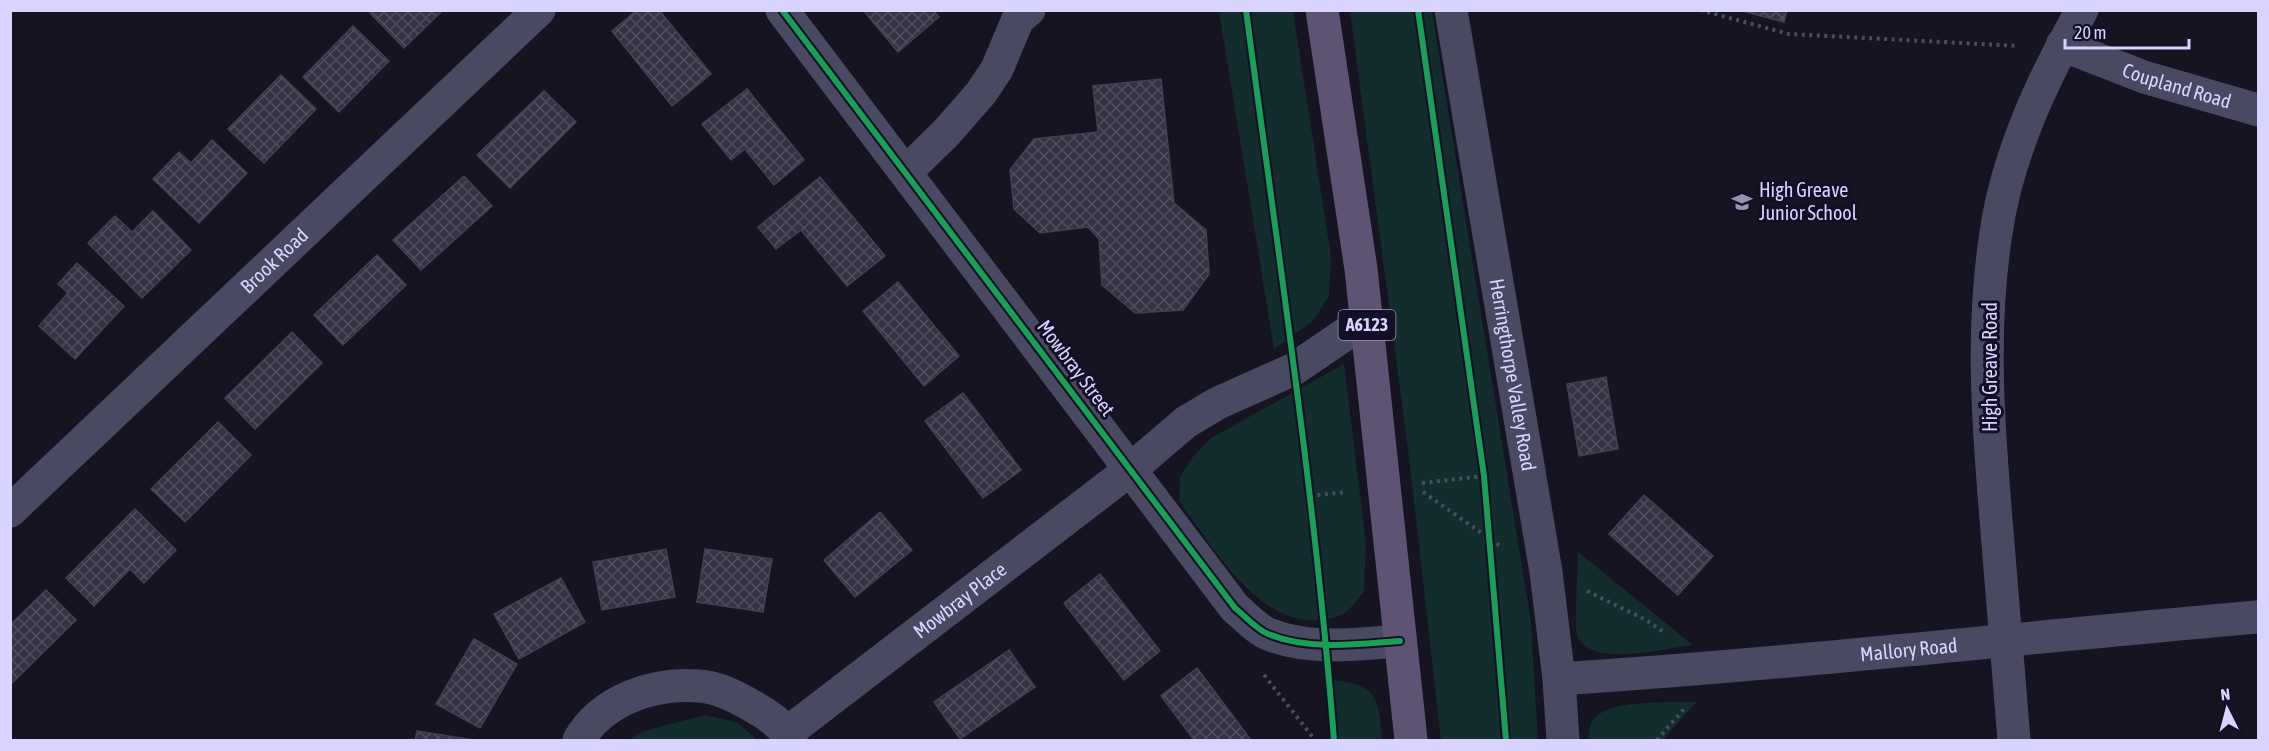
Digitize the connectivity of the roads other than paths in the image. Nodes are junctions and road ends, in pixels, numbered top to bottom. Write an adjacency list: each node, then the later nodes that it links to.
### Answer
1 (539, 10): 12 (street, Brook Road)
2 (782, 10): 9 (street, Mowbray Street)
3 (1029, 10): 9 (street)
4 (1323, 10): 10 (main road, A6123)
5 (1451, 10): 16 (street, Herringthorpe Valley Road)
6 (2082, 10): 7 (street, High Greave Road)
7 (2062, 45): 8 (street, Coupland Road); 14 (street, High Greave Road)
8 (2259, 110)
9 (906, 172): 11 (street, Mowbray Street)
10 (1366, 320): 11 (street, Mowbray Place); 15 (main road, A6123)
11 (1131, 469): 15 (street, Mowbray Street); 17 (street, Mowbray Place)
12 (10, 511)
13 (2259, 617): 14 (street, Mallory Road)
14 (2006, 639): 16 (street, Mallory Road); 21 (street, High Greave Road)
15 (1401, 641): 19 (main road, A6123)
16 (1559, 679): 20 (street, Herringthorpe Valley Road)
17 (789, 737): 18 (street, Mowbray Place)
18 (579, 741)
19 (1411, 741)
20 (1563, 741)
21 (2014, 741)

